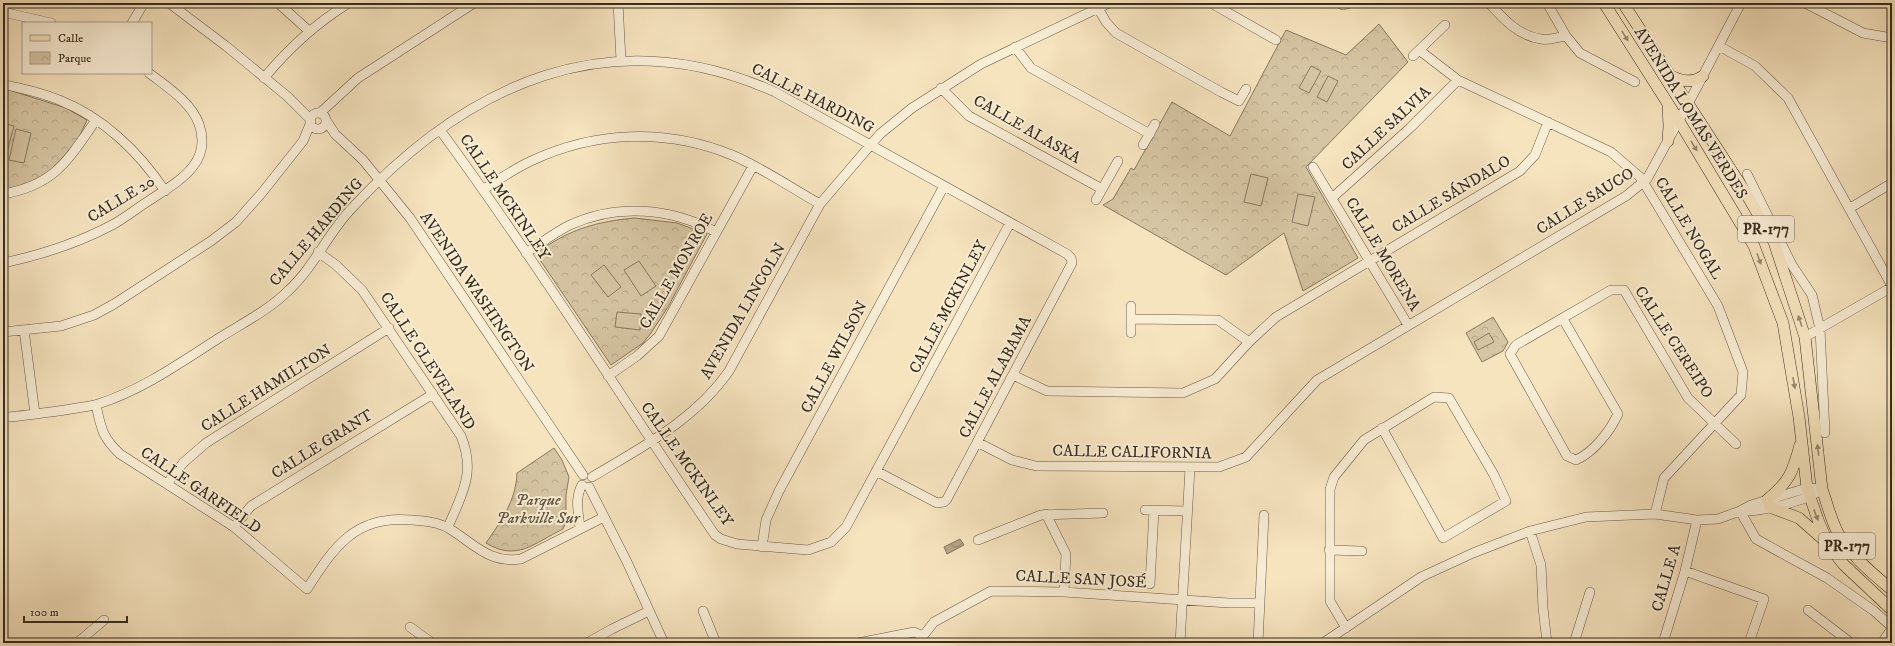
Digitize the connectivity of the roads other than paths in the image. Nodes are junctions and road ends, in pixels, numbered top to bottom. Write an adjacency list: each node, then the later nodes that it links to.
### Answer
1 (144, 3): 20 (street)
2 (169, 3): 32 (street, AVENIDA WASHINGTON)
3 (278, 3): 22 (street)
4 (349, 3): 22 (street)
5 (474, 3): 41 (street)
6 (618, 3): 28 (street)
7 (1109, 3): 17 (street, AVENIDA LINCOLN)
8 (1211, 3): 25 (street)
9 (1339, 3): 10 (street)
10 (1350, 3)
11 (1489, 3): 23 (street)
12 (1547, 3): 23 (street)
13 (1604, 3): 38 (main road, AVENIDA LOMAS VERDES / PR-177, one-way to 38)
14 (1623, 3): 30 (main road, AVENIDA LOMAS VERDES / PR-177)
15 (1741, 3): 26 (street, CALLE SAUCO)
16 (1805, 3): 24 (street)
17 (1098, 8): 27 (street, AVENIDA LINCOLN); 37 (street)
18 (3, 12): 19 (street)
19 (47, 22)
20 (133, 22)
21 (1445, 25): 33 (street, CALLE NOGAL)
22 (309, 31): 32 (street)
23 (1566, 36): 34 (street)
24 (1892, 38)
25 (1276, 40)
26 (1719, 46): 31 (street, CALLE SAUCO); 65 (street)
27 (1015, 47): 36 (street, AVENIDA LINCOLN); 46 (street)
28 (621, 60): 45 (street, CALLE HARDING); 48 (street, CALLE HARDING)
29 (150, 74): 60 (street, CALLE 20)
30 (1669, 75): 31 (main road); 39 (main road, AVENIDA LOMAS VERDES / PR-177)
31 (1703, 76): 39 (street, CALLE SAUCO)
32 (264, 78): 41 (street, AVENIDA WASHINGTON)
33 (1458, 80): 43 (street, CALLE NOGAL); 62 (street, CALLE SALVIA)
34 (1635, 82)
35 (3, 84): 40 (street)
36 (941, 88): 48 (street, AVENIDA LINCOLN); 59 (street, CALLE ALASKA)
37 (1246, 89)
38 (1667, 102): 42 (main road, AVENIDA LOMAS VERDES / PR-177); 47 (main road)
39 (1687, 105): 42 (street, CALLE SAUCO); 83 (main road, AVENIDA LOMAS VERDES / PR-177, one-way to 39)
40 (96, 120): 60 (street); 61 (street)
41 (319, 120): 54 (street, AVENIDA WASHINGTON); 79 (street)
42 (1679, 121): 47 (street, CALLE SAUCO); 94 (main road, AVENIDA LOMAS VERDES / PR-177, one-way to 94)
43 (1548, 122): 55 (street, CALLE NOGAL); 71 (street, CALLE SÁNDALO)
44 (1155, 124): 46 (street)
45 (440, 130): 54 (street, CALLE HARDING); 58 (street, CALLE MCKINLEY)
46 (1150, 134): 49 (street)
47 (1668, 141): 55 (street, CALLE SAUCO)
48 (870, 144): 57 (street, CALLE HARDING); 64 (street, AVENIDA LINCOLN)
49 (1143, 145)
50 (1118, 161): 59 (street)
51 (753, 166): 58 (street); 64 (street); 67 (street, CALLE MONROE)
52 (1313, 167): 62 (street, CALLE MORENA)
53 (1747, 174): 80 (street)
54 (380, 180): 68 (street, CALLE HARDING); 100 (street, AVENIDA WASHINGTON)
55 (1644, 182): 77 (street, CALLE SAUCO); 91 (street, CALLE NOGAL)
56 (1892, 183): 65 (street)
57 (944, 186): 66 (street, CALLE HARDING); 121 (street, CALLE WILSON)
58 (484, 189): 69 (street, CALLE MCKINLEY)
59 (1102, 189): 63 (street)
60 (165, 191): 72 (street, CALLE 20)
61 (3, 194)
62 (1332, 198): 71 (street, CALLE MORENA)
63 (1096, 200)
64 (820, 204): 95 (street, AVENIDA LINCOLN)
65 (1850, 208): 73 (street)
66 (1010, 223): 70 (street, CALLE HARDING); 99 (street, CALLE MCKINLEY)
67 (716, 232): 69 (street); 86 (street, CALLE MONROE)
68 (318, 252): 78 (street, CALLE CLEVELAND); 88 (street, CALLE HARDING)
69 (526, 254): 86 (street, CALLE MCKINLEY)
70 (1071, 258): 85 (street, CALLE ALABAMA)
71 (1369, 261): 77 (street, CALLE MORENA); 84 (street, CALLE SÁNDALO)
72 (3, 263)
73 (1892, 287): 80 (street)
74 (1131, 306): 75 (street)
75 (1131, 319): 82 (street); 84 (street)
76 (1562, 319): 76 (street, CALLE CEREIPO); 91 (street, CALLE CEREIPO)
77 (1408, 325): 98 (street, CALLE CALIFORNIA)
78 (389, 328): 87 (street, CALLE CLEVELAND); 102 (street, CALLE HAMILTON)
79 (24, 330): 81 (street); 89 (street)
80 (1820, 330): 83 (street); 93 (street)
81 (3, 332)
82 (1131, 332)
83 (1806, 337): 104 (main road, AVENIDA LOMAS VERDES / PR-177, one-way to 83)
84 (1249, 342): 85 (street, CALLE SÁNDALO)
85 (1014, 375): 96 (street, CALLE ALABAMA)
86 (608, 376): 95 (street, CALLE MCKINLEY)
87 (432, 394): 115 (street, CALLE GRANT); 116 (street, CALLE CLEVELAND)
88 (96, 405): 89 (street, CALLE HARDING); 102 (street, CALLE GARFIELD)
89 (36, 414): 90 (street, CALLE HARDING)
90 (9, 417)
91 (1714, 424): 97 (street); 111 (street, CALLE NOGAL)
92 (1382, 428): 92 (street); 122 (street)
93 (1825, 433)
94 (1802, 436): 105 (main road, AVENIDA LOMAS VERDES / PR-177); 106 (main road)
95 (651, 441): 101 (street, AVENIDA LINCOLN); 121 (street, CALLE MCKINLEY)
96 (977, 442): 98 (street, CALLE CALIFORNIA); 99 (street, CALLE ALABAMA)
97 (1736, 444)
98 (1190, 468): 107 (street)
99 (876, 471): 121 (street, CALLE MCKINLEY)
100 (583, 475): 101 (street); 103 (street)
101 (592, 478): 103 (street)
102 (167, 484): 115 (street, CALLE GARFIELD)
103 (585, 486): 113 (street); 117 (street)
104 (1822, 488): 105 (street); 126 (main road, AVENIDA LOMAS VERDES / PR-177)
105 (1808, 492): 106 (street); 120 (main road, AVENIDA LOMAS VERDES / PR-177, one-way to 120)
106 (1769, 504): 108 (street); 120 (main road)
107 (1187, 511): 125 (street); 129 (street)
108 (1740, 511): 114 (street); 137 (street)
109 (1103, 513): 110 (street)
110 (1046, 514): 119 (street); 127 (street)
111 (1655, 514): 114 (street); 118 (street)
112 (1264, 515): 130 (street)
113 (604, 517): 117 (street); 133 (street)
114 (1697, 520): 124 (street, CALLE A)
115 (234, 527): 116 (street, CALLE GARFIELD)
116 (448, 528): 117 (street)
117 (580, 529)
118 (1530, 531): 138 (street); 149 (street)
119 (978, 540)
120 (1829, 546): 132 (main road, AVENIDA LOMAS VERDES / PR-177)
121 (762, 547)
122 (1329, 550): 123 (street); 138 (street)
123 (1362, 551)
124 (1685, 571): 151 (street, CALLE A); 152 (street)
125 (1150, 584)
126 (1892, 590)
127 (1064, 592): 129 (street, CALLE SAN JOSÉ); 139 (street, CALLE SAN JOSÉ)
128 (1590, 592): 150 (street)
129 (1183, 600): 130 (street, CALLE SAN JOSÉ); 146 (street)
130 (1260, 603): 147 (street)
131 (1808, 610): 153 (street)
132 (1892, 610)
133 (649, 611): 142 (street); 143 (street)
134 (703, 611): 144 (street)
135 (104, 620): 140 (street)
136 (410, 627): 141 (street)
137 (1892, 627): 154 (street)
138 (1346, 628): 148 (street)
139 (922, 640): 145 (street)
140 (77, 643)
141 (432, 643)
142 (587, 643)
143 (664, 643)
144 (716, 643)
145 (858, 643)
146 (1180, 643)
147 (1258, 643)
148 (1323, 643)
149 (1548, 643)
150 (1574, 643)
151 (1663, 643)
152 (1749, 643)
153 (1851, 643)
154 (1882, 643)

